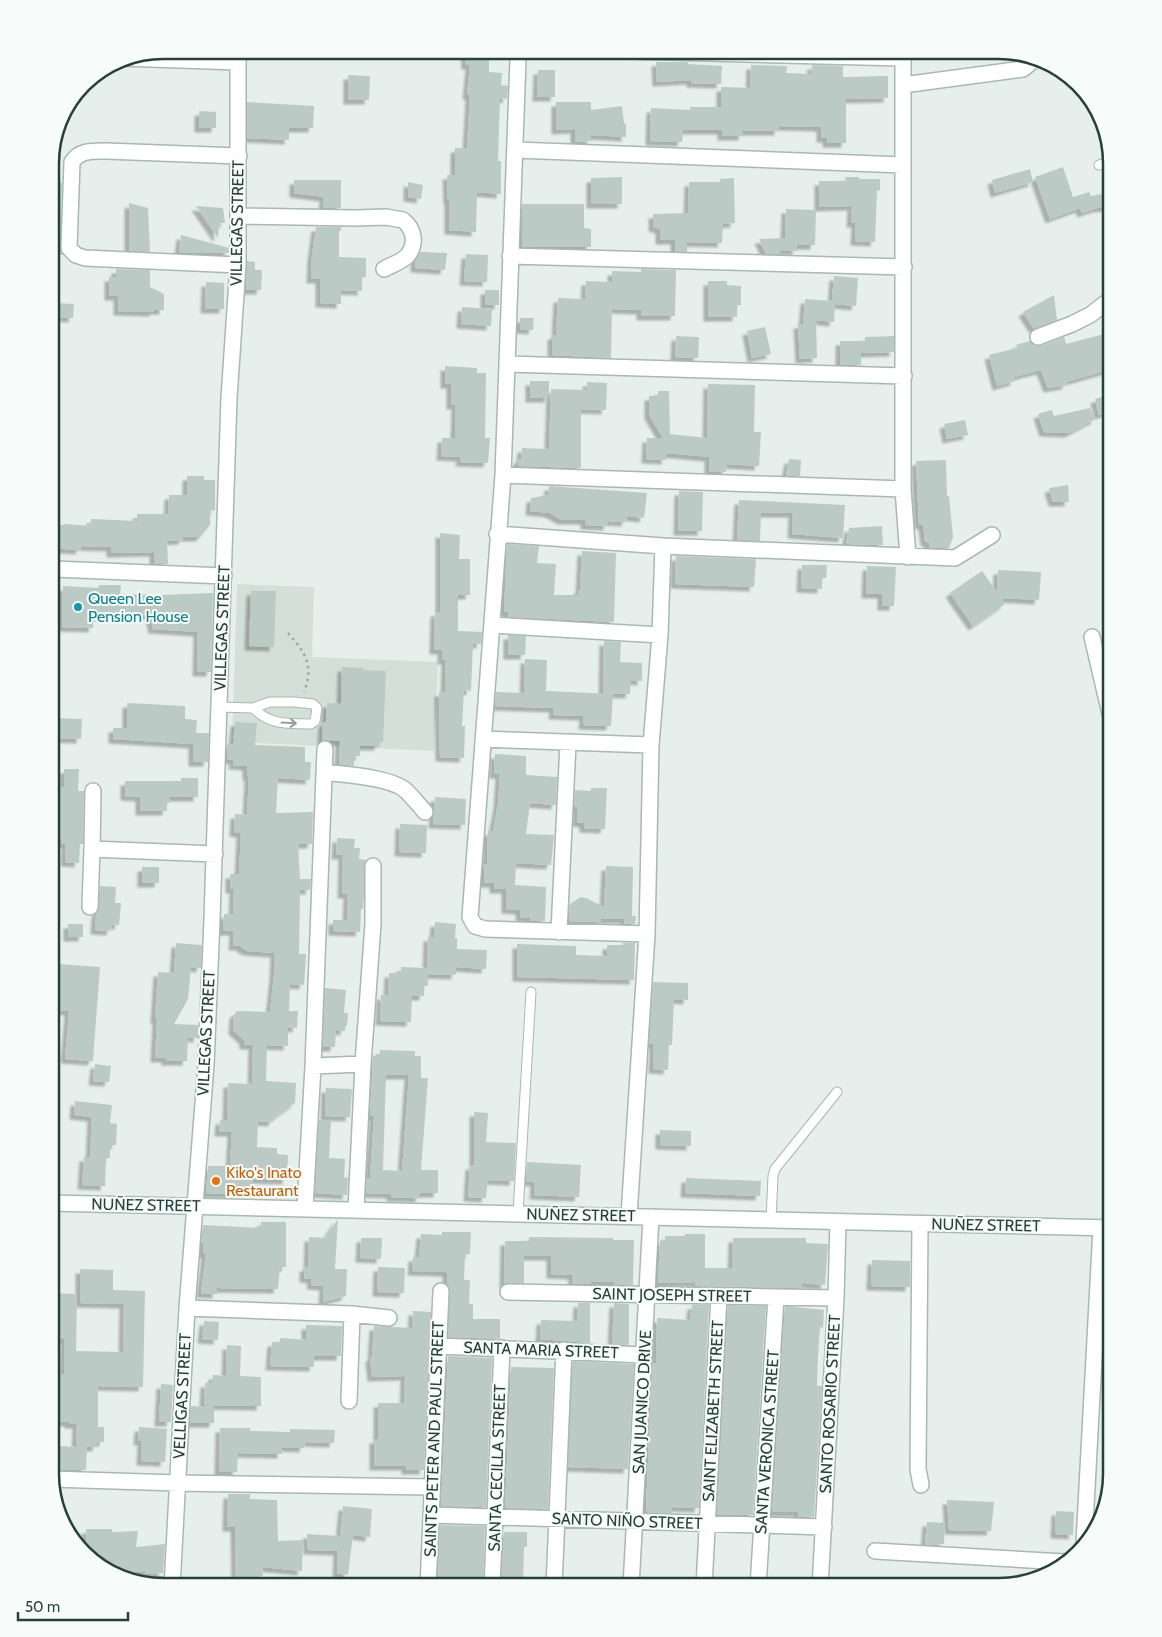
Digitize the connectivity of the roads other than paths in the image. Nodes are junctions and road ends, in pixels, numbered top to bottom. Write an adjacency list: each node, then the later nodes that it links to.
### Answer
1 (238, 59): 7 (street, VILLEGAS STREET)
2 (518, 59): 6 (street)
3 (903, 59): 5 (street)
4 (1030, 63): 5 (street)
5 (903, 85): 9 (street)
6 (516, 150): 9 (street); 12 (street)
7 (239, 156): 11 (street, VILLEGAS STREET); 13 (street)
8 (1103, 163): 10 (lane)
9 (903, 165): 14 (street)
10 (1099, 165)
11 (238, 216): 13 (street, VILLEGAS STREET); 15 (street)
12 (510, 256): 14 (street); 18 (street)
13 (238, 265): 27 (street, VILLEGAS STREET)
14 (904, 267): 19 (street)
15 (384, 269)
16 (1103, 305): 17 (street)
17 (1038, 336)
18 (507, 364): 19 (street); 20 (street)
19 (904, 376): 21 (street)
20 (503, 475): 21 (street); 22 (street)
21 (903, 489): 25 (street)
22 (497, 534): 24 (street); 28 (street)
23 (992, 535): 25 (street)
24 (663, 546): 25 (street); 29 (street)
25 (908, 557)
26 (59, 569): 27 (street)
27 (224, 576): 32 (street, VILLEGAS STREET)
28 (492, 625): 29 (street); 34 (street)
29 (660, 635): 36 (street)
30 (1092, 637): 31 (street)
31 (1103, 684)
32 (220, 707): 33 (lane); 42 (street, VILLEGAS STREET)
33 (252, 708): 33 (lane, one-way to 33)
34 (483, 739): 35 (street); 45 (street)
35 (568, 743): 36 (street); 45 (street)
36 (650, 745): 46 (street)
37 (325, 749): 38 (street)
38 (325, 772): 40 (street); 49 (street)
39 (93, 791): 41 (street)
40 (425, 812)
41 (92, 849): 42 (street); 44 (street)
42 (215, 854): 52 (street, VILLEGAS STREET)
43 (373, 866): 48 (street)
44 (90, 907)
45 (559, 932): 46 (street)
46 (647, 934): 56 (street)
47 (531, 992): 55 (lane)
48 (363, 1064): 49 (street); 54 (street)
49 (313, 1066): 53 (street)
50 (837, 1092): 58 (lane)
51 (59, 1203): 52 (street, NUÑEZ STREET)
52 (194, 1205): 53 (street, NUÑEZ STREET); 69 (street, VELLIGAS STREET)
53 (305, 1208): 54 (street, NUÑEZ STREET)
54 (356, 1210): 55 (street, NUÑEZ STREET)
55 (518, 1213): 56 (street, NUÑEZ STREET)
56 (629, 1216): 57 (street, NUÑEZ STREET)
57 (651, 1217): 58 (street, NUÑEZ STREET); 65 (street, SAN JUANICO DRIVE)
58 (771, 1220): 59 (street, NUÑEZ STREET)
59 (838, 1222): 60 (street, NUÑEZ STREET); 68 (street, SANTO ROSARIO STREET)
60 (920, 1224): 61 (street, NUÑEZ STREET); 79 (street)
61 (1103, 1228)
62 (1103, 1271): 88 (street)
63 (441, 1291): 72 (street, SAINTS PETER AND PAUL STREET)
64 (508, 1292): 65 (street, SAINT JOSEPH STREET)
65 (647, 1294): 66 (street, SAINT JOSEPH STREET); 75 (street, SAN JUANICO DRIVE)
66 (719, 1296): 67 (street, SAINT JOSEPH STREET); 85 (street, SAINT ELIZABETH STREET)
67 (776, 1297): 68 (street, SAINT JOSEPH STREET); 86 (street, SANTA VERONICA STREET)
68 (836, 1298): 87 (street, SANTO ROSARIO STREET)
69 (187, 1308): 70 (street); 78 (street, VELLIGAS STREET)
70 (352, 1314): 71 (street); 76 (street)
71 (389, 1318)
72 (438, 1346): 73 (street, SANTA MARIA STREET); 80 (street, SAINTS PETER AND PAUL STREET)
73 (502, 1348): 74 (street, SANTA MARIA STREET); 82 (street, SANTA CECILLA STREET)
74 (564, 1350): 75 (street, SANTA MARIA STREET); 83 (street)
75 (644, 1355): 84 (street, SAN JUANICO DRIVE)
76 (349, 1401)
77 (59, 1479): 78 (street)
78 (177, 1483): 80 (street); 91 (street, VELLIGAS STREET)
79 (921, 1485)
80 (432, 1487): 81 (street, SAINTS PETER AND PAUL STREET)
81 (431, 1515): 82 (street, SANTO NIÑO STREET); 92 (street, SAINTS PETER AND PAUL STREET)
82 (495, 1517): 83 (street, SANTO NIÑO STREET); 93 (street, SANTA CECILLA STREET)
83 (557, 1519): 84 (street, SANTO NIÑO STREET); 94 (street)
84 (635, 1521): 85 (street, SANTO NIÑO STREET); 95 (street, SAN JUANICO DRIVE)
85 (707, 1523): 86 (street, SANTO NIÑO STREET); 96 (street, SAINT ELIZABETH STREET)
86 (761, 1525): 87 (street, SANTO NIÑO STREET); 97 (street, SANTA VERONICA STREET)
87 (824, 1527): 98 (street, SANTO ROSARIO STREET)
88 (1085, 1533)
89 (875, 1551): 90 (street)
90 (1055, 1561)
91 (172, 1578)
92 (428, 1578)
93 (492, 1578)
94 (554, 1578)
95 (632, 1578)
96 (704, 1578)
97 (758, 1578)
98 (821, 1578)

